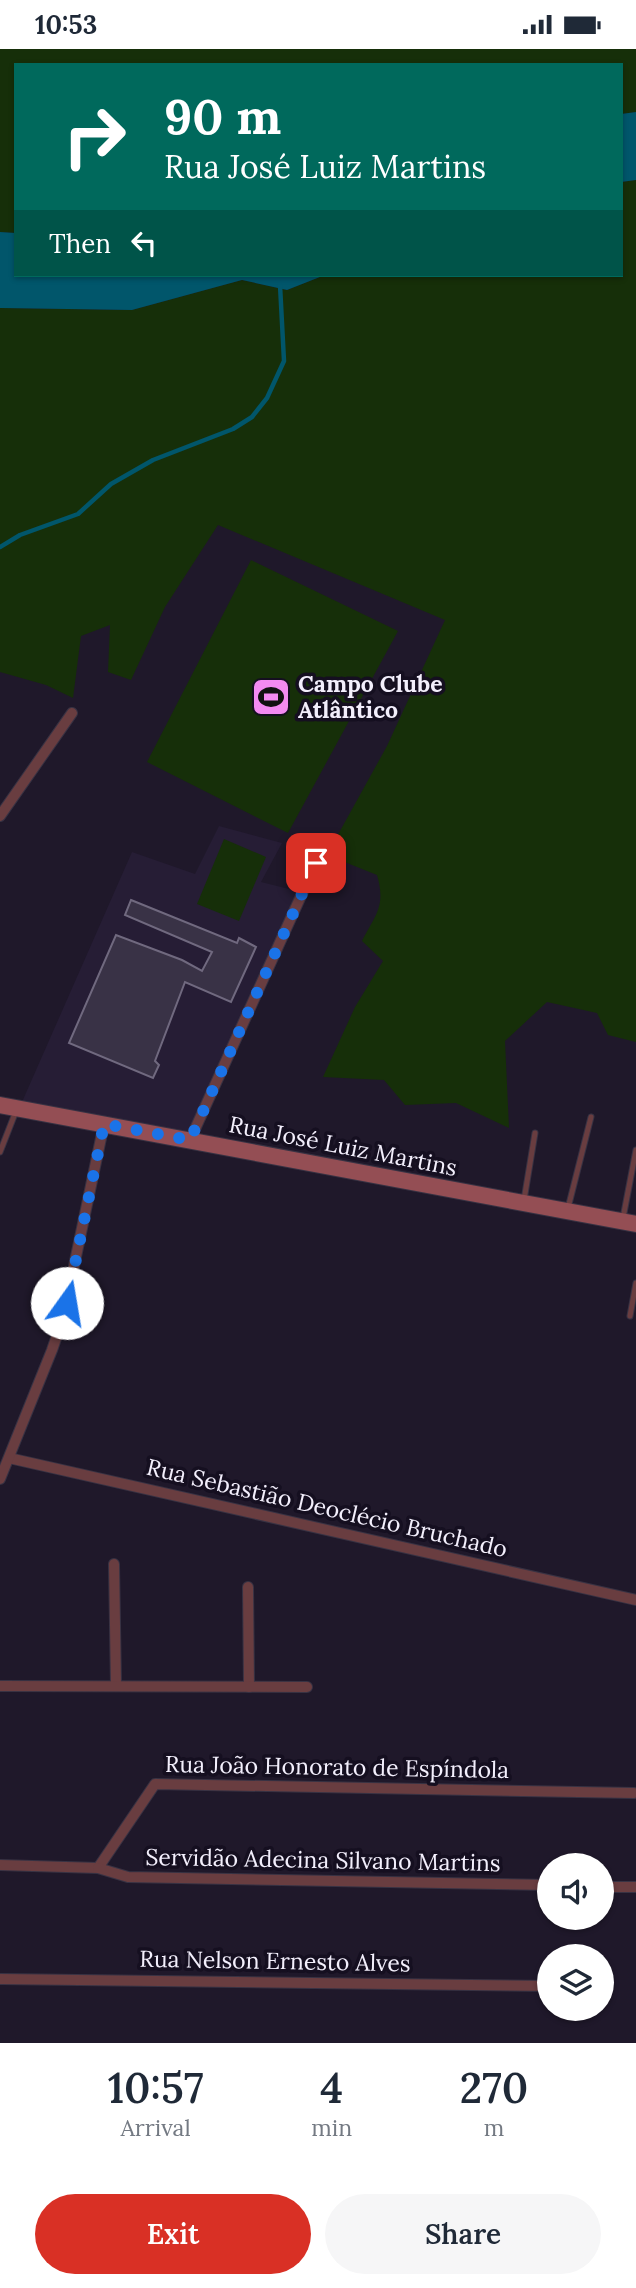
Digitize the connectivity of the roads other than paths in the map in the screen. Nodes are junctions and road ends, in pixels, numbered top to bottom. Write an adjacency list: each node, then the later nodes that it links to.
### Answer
1 (72, 713): 2 (street)
2 (0, 816)
3 (316, 863): 9 (street)
4 (0, 1105): 5 (main road, Rua José Luiz Martins)
5 (17, 1108): 7 (main road, Rua José Luiz Martins); 11 (lane)
6 (591, 1117): 13 (lane)
7 (104, 1124): 9 (main road, Rua José Luiz Martins); 17 (street)
8 (535, 1133): 12 (lane)
9 (190, 1140): 12 (main road, Rua José Luiz Martins)
10 (636, 1150): 14 (lane)
11 (0, 1152)
12 (523, 1203): 13 (main road, Rua José Luiz Martins)
13 (567, 1211): 14 (main road, Rua José Luiz Martins)
14 (629, 1223)
15 (636, 1283): 16 (lane)
16 (630, 1316)
17 (9, 1458): 18 (street); 21 (street, Rua Sebastião Deoclécio Bruchado)
18 (0, 1479)
19 (114, 1564): 23 (street)
20 (248, 1587): 24 (street)
21 (636, 1599)
22 (0, 1686): 23 (street)
23 (116, 1686): 24 (street)
24 (249, 1687): 25 (street)
25 (307, 1687)
26 (634, 1793): 28 (street, Rua João Honorato de Espíndola)
27 (0, 1865): 28 (street)
28 (98, 1868): 29 (street, Servidão Adecina Silvano Martins)
29 (537, 1885)
30 (614, 1887): 31 (street)
31 (636, 1887)
32 (0, 1979): 33 (street, Rua Nelson Ernesto Alves)
33 (537, 1986)

